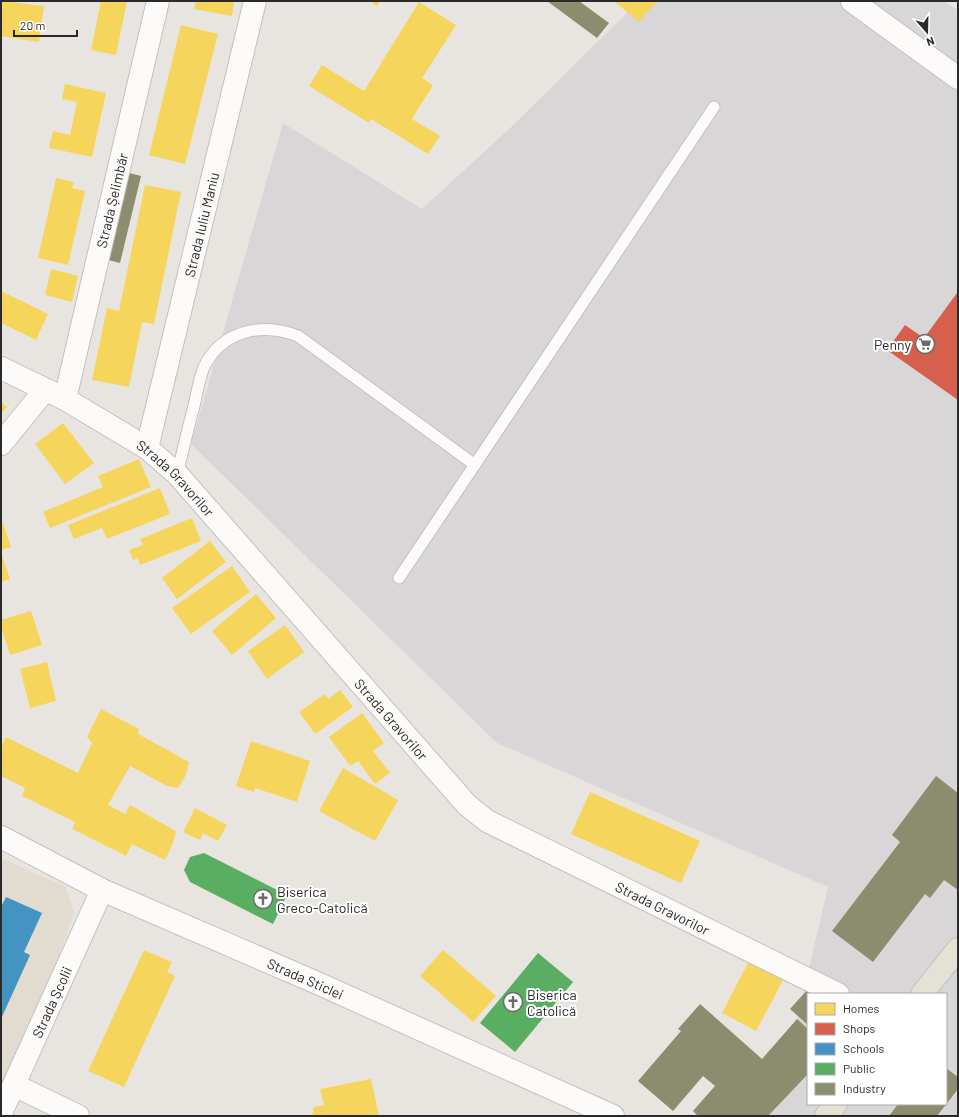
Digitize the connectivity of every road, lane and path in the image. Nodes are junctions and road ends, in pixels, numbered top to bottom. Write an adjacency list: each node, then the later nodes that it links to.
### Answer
1 (158, 1): 8 (street, Strada Șelimbăr)
2 (255, 1): 10 (street, Strada Iuliu Maniu)
3 (852, 1): 4 (street)
4 (958, 78)
5 (714, 108): 11 (lane)
6 (1, 368): 7 (street, Strada Gravorilor)
7 (45, 390): 8 (street, Strada Gravorilor); 9 (street)
8 (65, 399): 10 (street, Strada Gravorilor)
9 (1, 444)
10 (147, 448): 12 (street, Strada Gravorilor)
11 (475, 465): 12 (lane); 13 (lane)
12 (177, 474): 17 (street, Strada Gravorilor)
13 (399, 578)
14 (1, 838): 15 (street, Strada Sticlei)
15 (102, 890): 19 (street, Strada Școlii); 23 (street, Strada Sticlei)
16 (958, 949): 18 (main road)
17 (836, 993)
18 (923, 993)
19 (14, 1085): 21 (street, Strada Școlii); 22 (street)
20 (835, 1105): 24 (main road)
21 (1, 1113)
22 (78, 1116)
23 (613, 1116)
24 (826, 1116)

